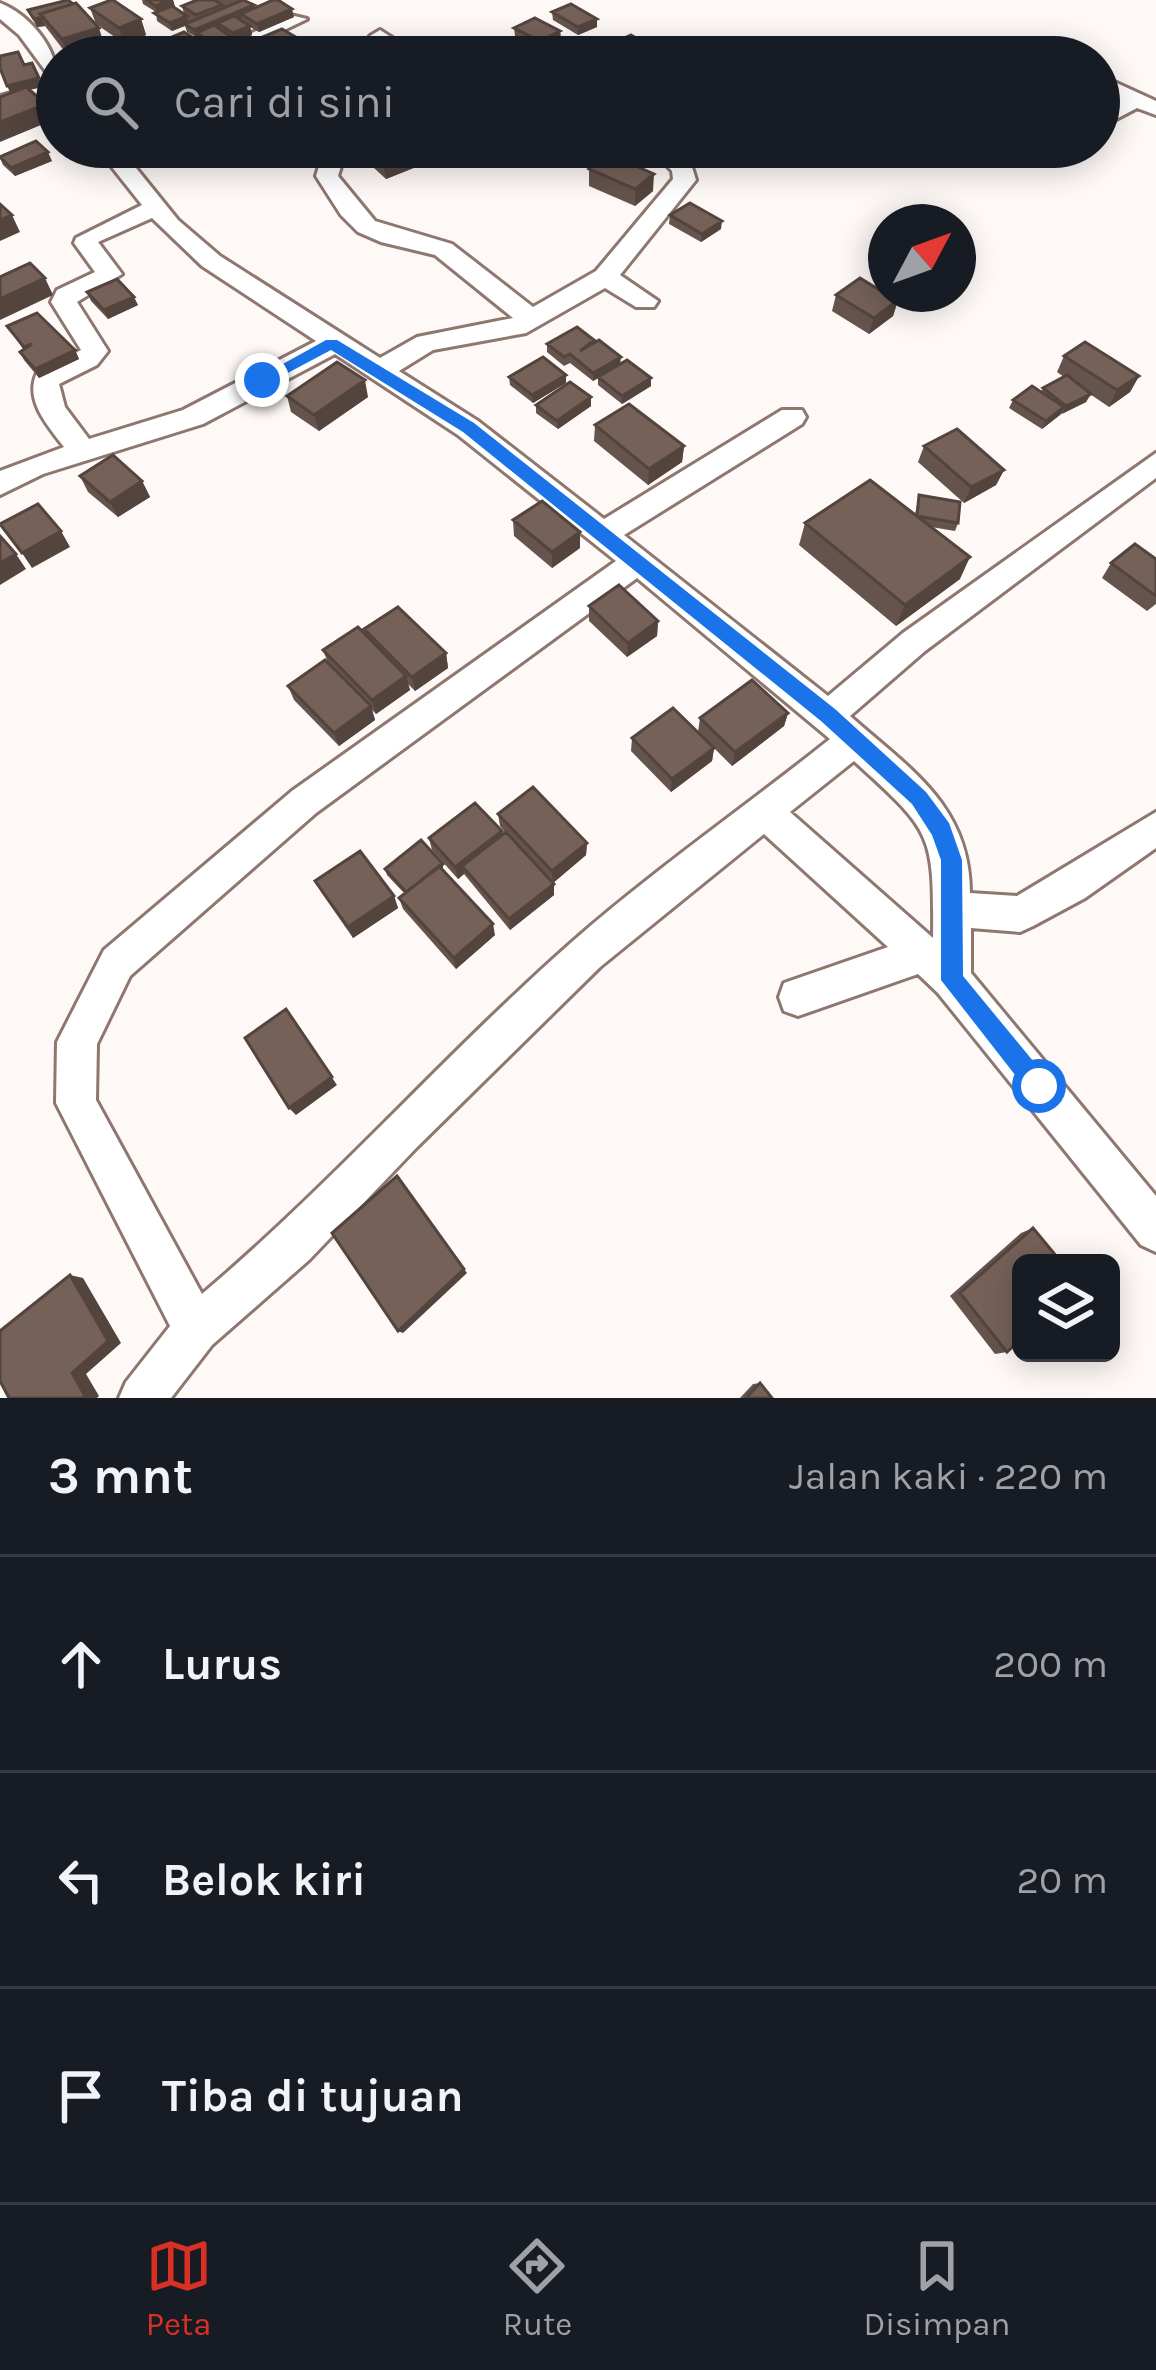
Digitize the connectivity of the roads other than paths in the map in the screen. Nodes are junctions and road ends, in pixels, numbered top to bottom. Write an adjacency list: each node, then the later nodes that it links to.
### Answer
1 (0, 9): 4 (street)
2 (297, 20): 3 (street)
3 (260, 36)
4 (36, 45)
5 (36, 93): 6 (street)
6 (0, 104)
7 (123, 168): 10 (street)
8 (329, 168): 13 (street)
9 (682, 168): 11 (street)
10 (155, 208): 14 (street); 17 (street)
11 (605, 277): 12 (street); 13 (street)
12 (646, 301)
13 (531, 320): 15 (street)
14 (332, 344): 15 (street); 17 (street)
15 (377, 372): 20 (street)
16 (792, 417): 20 (street)
17 (82, 451): 19 (street)
18 (1149, 479): 22 (street)
19 (0, 484)
20 (604, 533): 21 (street)
21 (639, 560): 22 (street); 29 (street)
22 (841, 728): 23 (street); 25 (street)
23 (764, 811): 26 (street); 29 (street)
24 (1156, 828): 25 (street)
25 (952, 909): 26 (street)
26 (938, 967): 27 (street); 28 (street)
27 (798, 997)
28 (1156, 1230)
29 (196, 1329): 30 (street)
30 (142, 1398)

